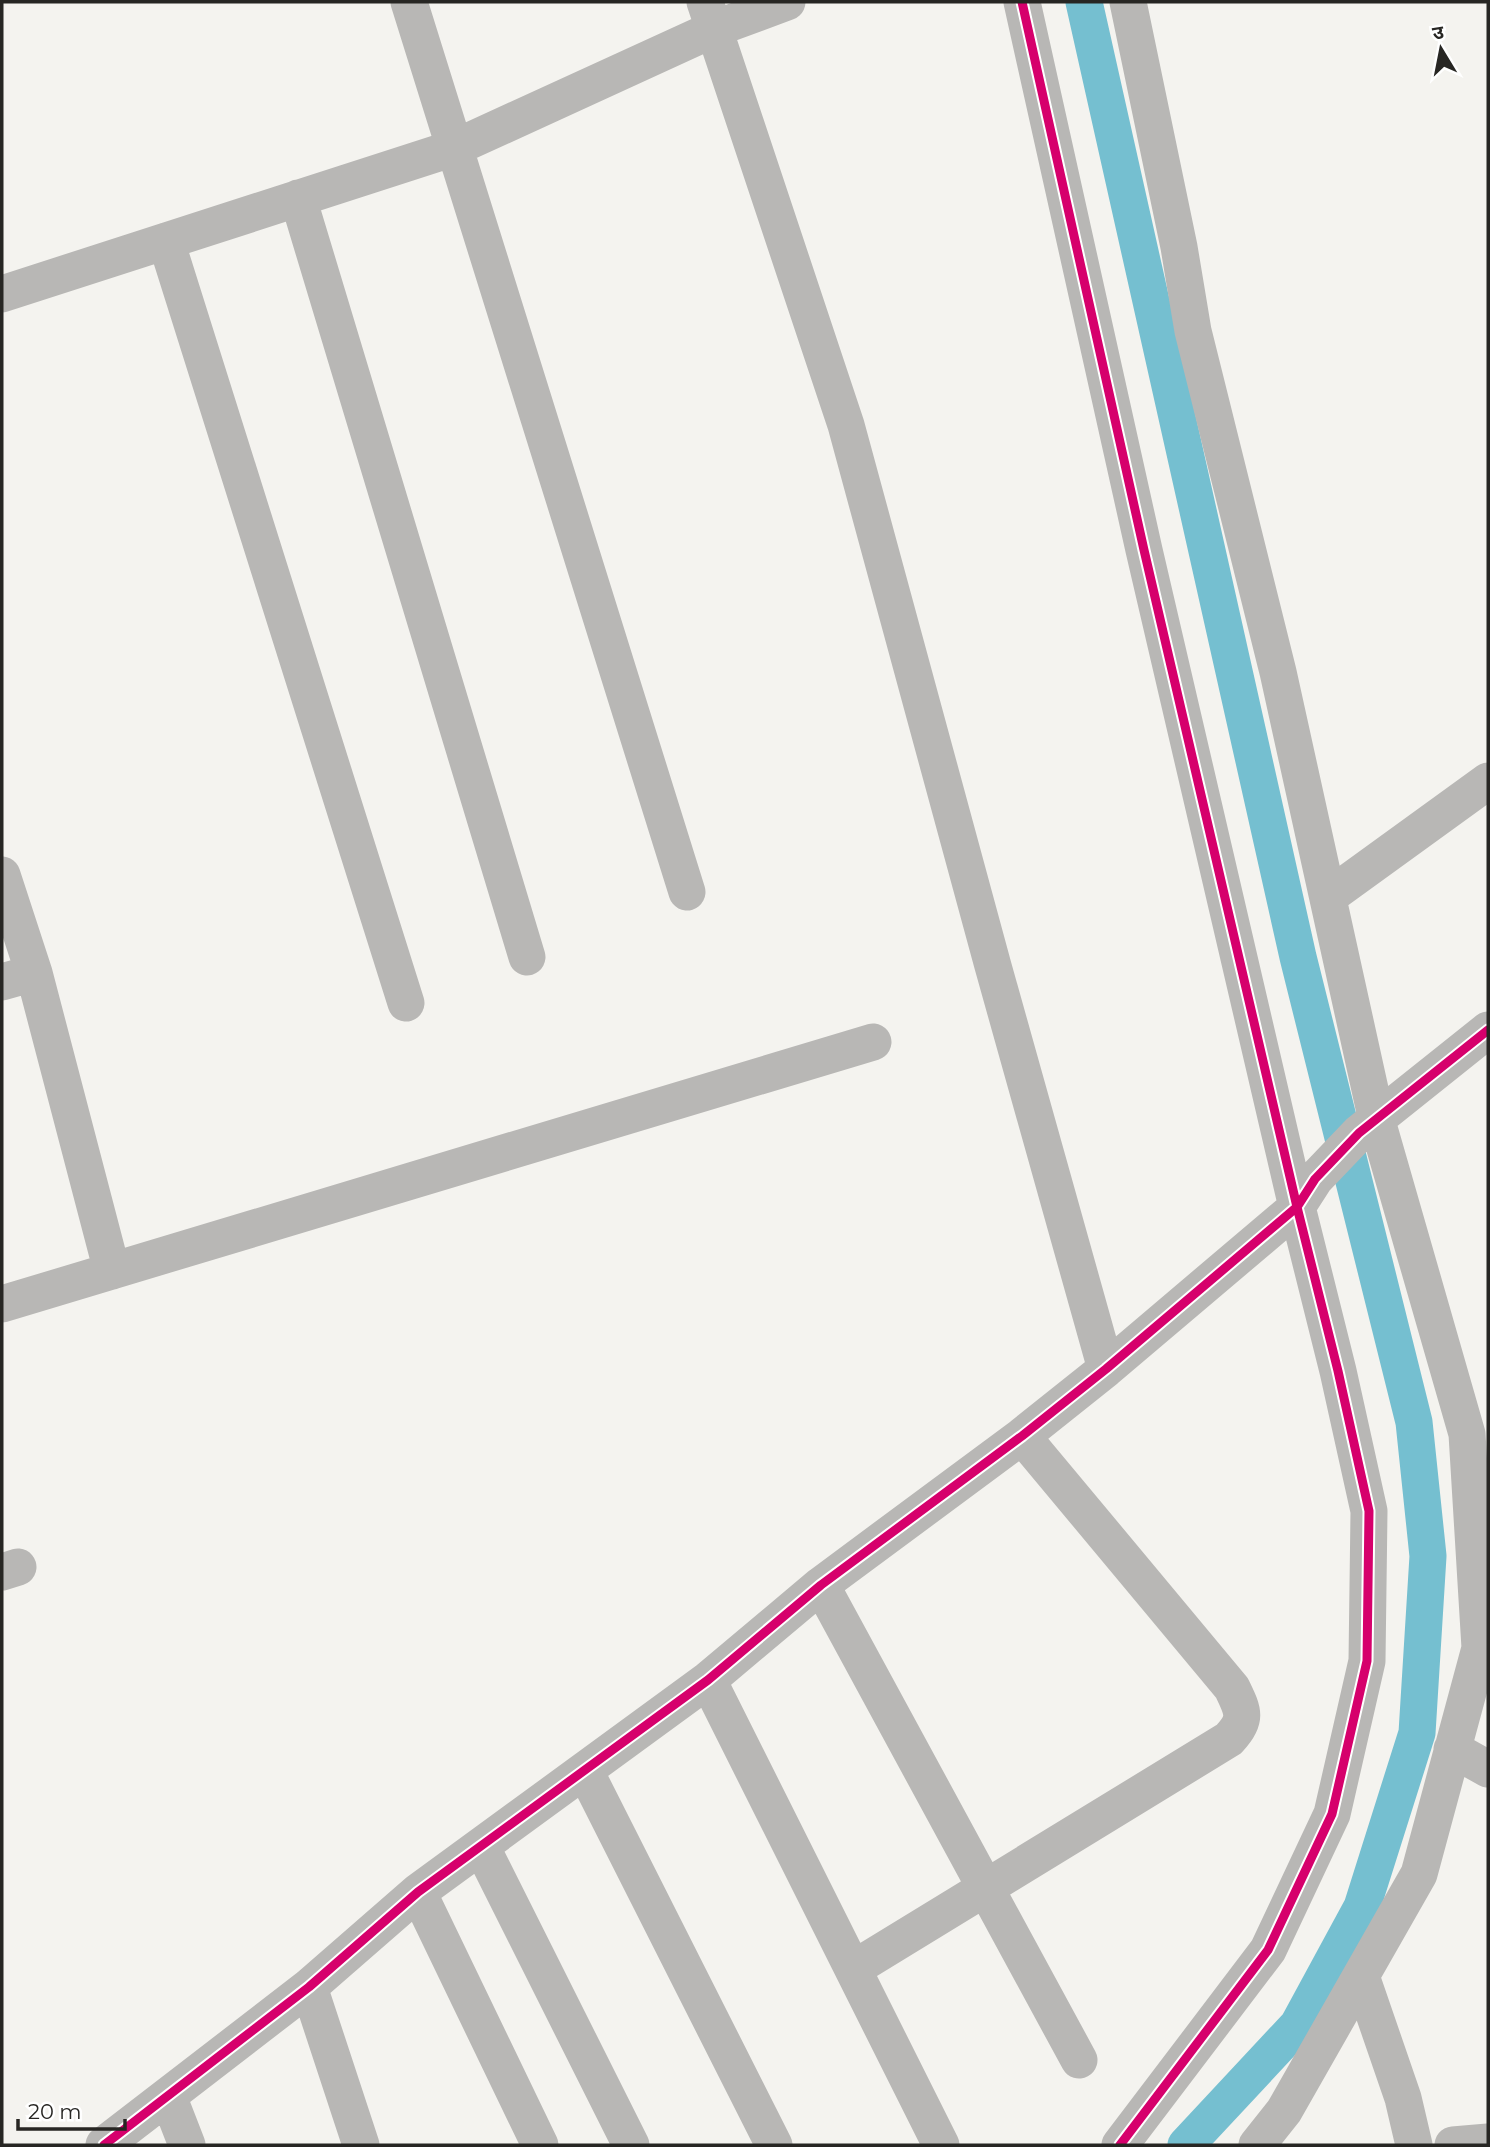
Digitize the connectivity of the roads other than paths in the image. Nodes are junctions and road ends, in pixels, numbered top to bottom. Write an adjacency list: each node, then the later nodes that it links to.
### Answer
1 (409, 2): 6 (street)
2 (787, 2): 5 (street)
3 (1022, 2): 20 (street)
4 (1128, 2): 13 (street)
5 (709, 15): 6 (street); 23 (street)
6 (454, 148): 7 (street); 12 (street)
7 (298, 198): 8 (street); 14 (street)
8 (166, 241): 9 (street); 16 (street)
9 (2, 294)
10 (1488, 781): 13 (street)
11 (2, 875): 15 (street)
12 (687, 892)
13 (1328, 897): 19 (street)
14 (527, 957)
15 (18, 977): 21 (street)
16 (406, 1003)
17 (1488, 1030): 19 (street)
18 (873, 1042): 21 (street)
19 (1368, 1127): 20 (street); 27 (street)
20 (1306, 1193): 23 (street); 47 (street)
21 (112, 1271): 22 (street)
22 (2, 1304)
23 (1106, 1369): 24 (street)
24 (1022, 1436): 25 (street); 32 (street)
25 (821, 1585): 26 (street); 32 (street)
26 (708, 1680): 30 (street); 34 (street)
27 (1475, 1715): 28 (street)
28 (1452, 1749): 29 (street); 35 (street)
29 (1488, 1769)
30 (585, 1771): 31 (street); 45 (street)
31 (481, 1846): 33 (street); 44 (street)
32 (987, 1888): 34 (street); 37 (street)
33 (418, 1892): 36 (street); 43 (street)
34 (853, 1969): 46 (street)
35 (1361, 1976): 48 (street); 49 (street)
36 (309, 1987): 38 (street); 42 (street)
37 (1079, 2060)
38 (168, 2096): 40 (street); 41 (street)
39 (1488, 2142): 50 (street)
40 (104, 2145)
41 (187, 2145)
42 (361, 2145)
43 (540, 2145)
44 (631, 2145)
45 (774, 2145)
46 (941, 2145)
47 (1120, 2145)
48 (1257, 2145)
49 (1414, 2145)
50 (1453, 2145)

